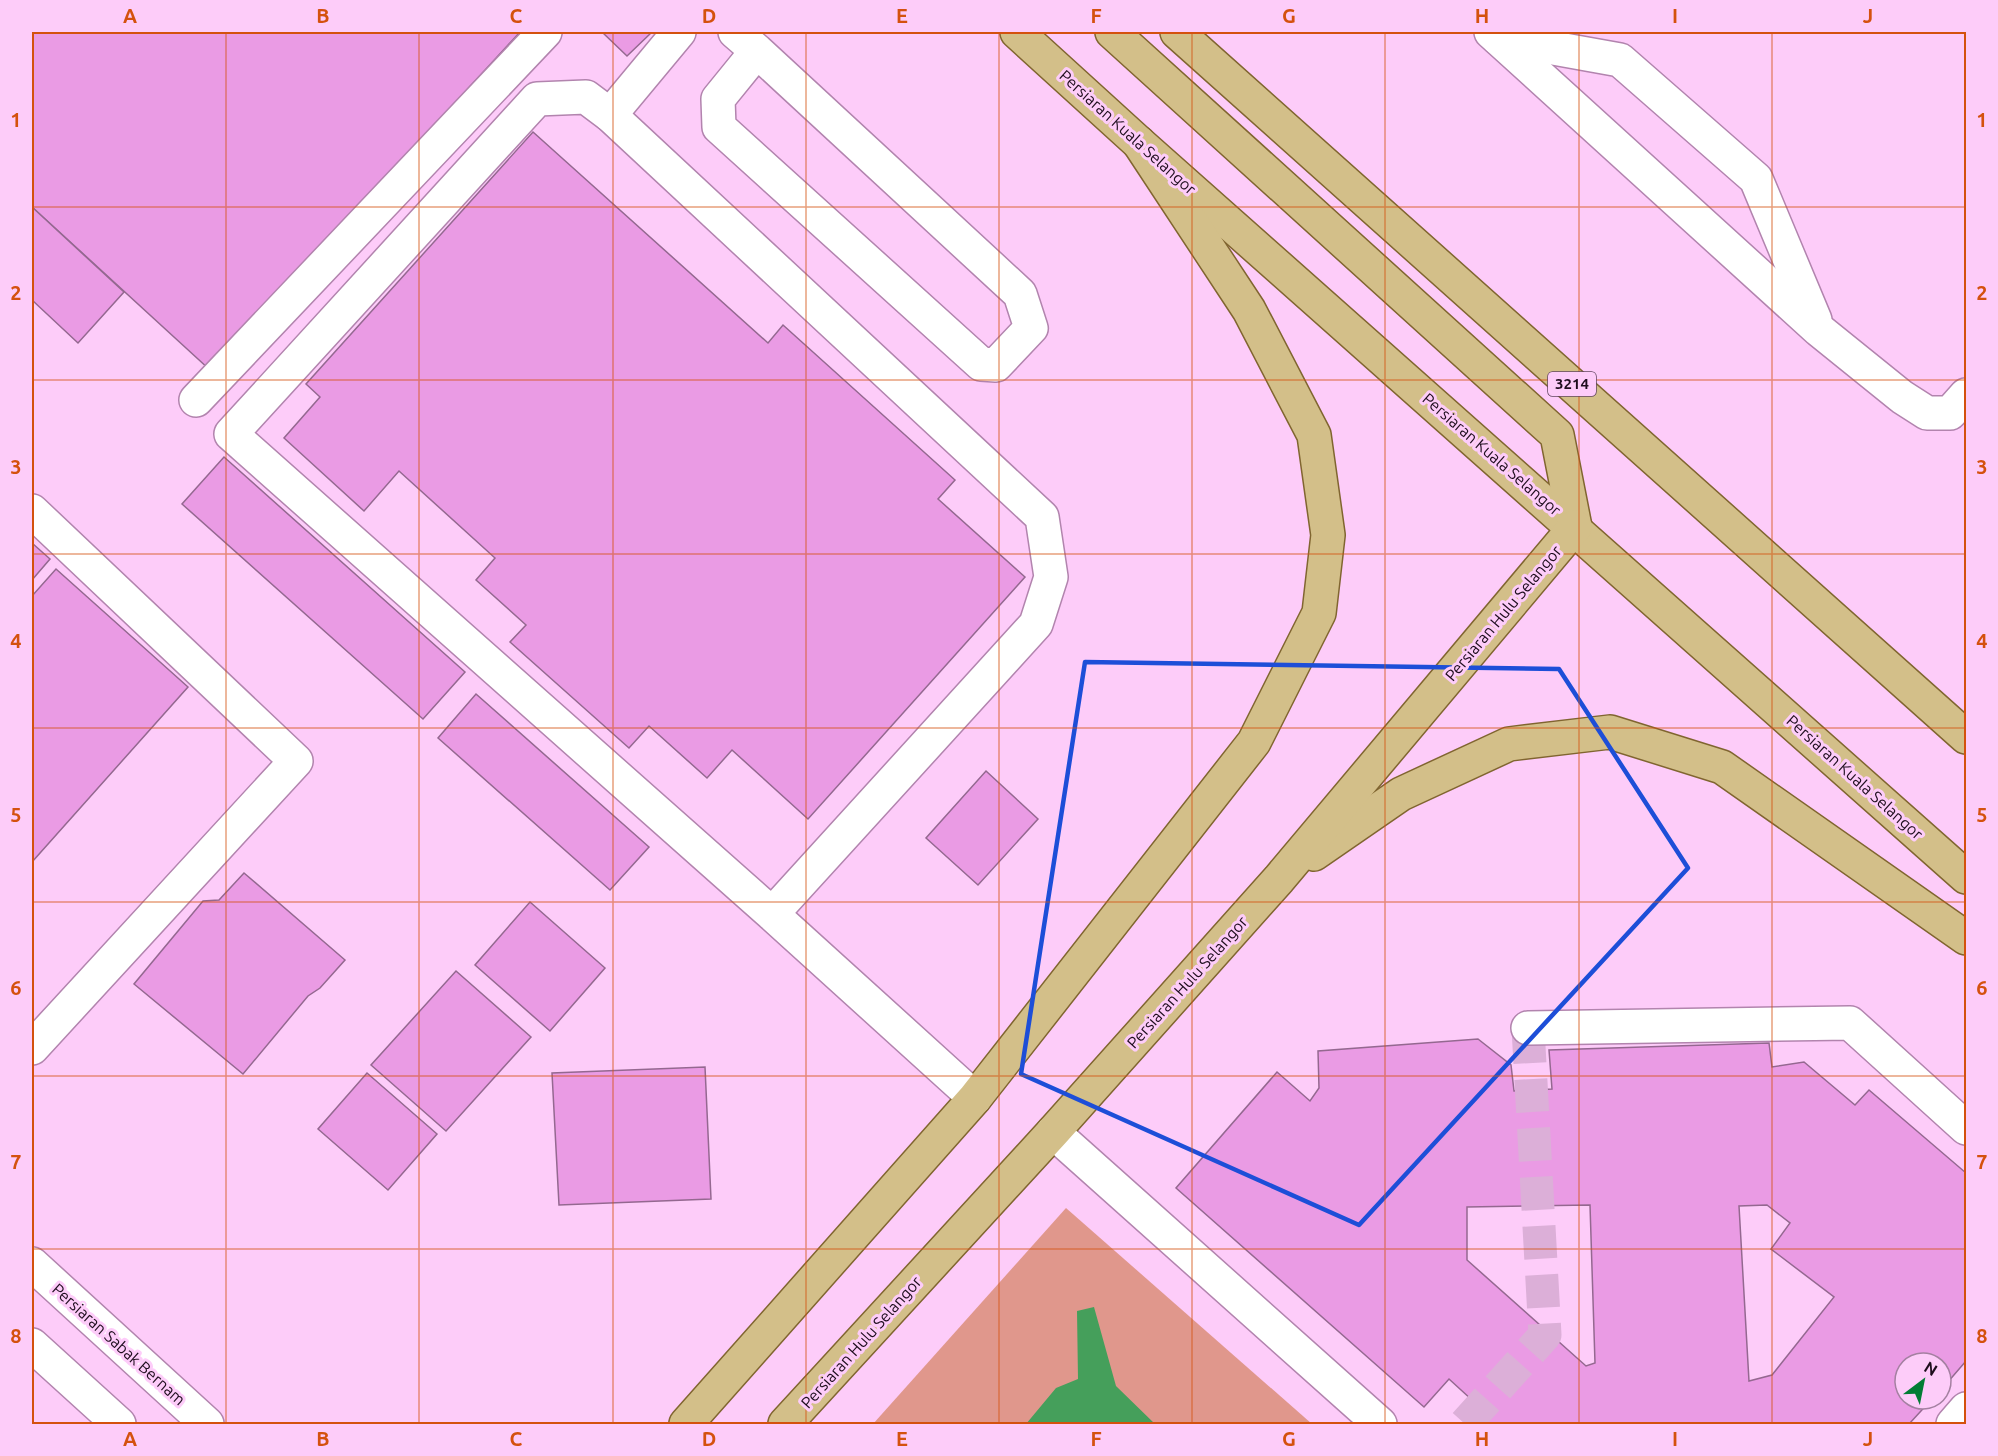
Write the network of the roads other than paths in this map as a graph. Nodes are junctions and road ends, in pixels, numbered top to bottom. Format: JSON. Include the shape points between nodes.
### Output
{"nodes":[{"id":1,"x":545,"y":32,"type":"edge"},
{"id":2,"x":680,"y":32,"type":"edge"},
{"id":3,"x":1017,"y":32,"type":"edge"},
{"id":4,"x":1112,"y":32,"type":"edge"},
{"id":5,"x":1177,"y":32,"type":"edge"},
{"id":6,"x":1495,"y":35,"type":"edge"},
{"id":7,"x":746,"y":41,"type":"edge"},
{"id":8,"x":610,"y":115,"type":"junction"},
{"id":9,"x":1139,"y":143,"type":"junction"},
{"id":10,"x":1819,"y":330,"type":"junction"},
{"id":11,"x":196,"y":400,"type":"dead end"},
{"id":12,"x":1961,"y":412,"type":"edge"},
{"id":13,"x":32,"y":511,"type":"edge"},
{"id":14,"x":1575,"y":528,"type":"junction"},
{"id":15,"x":1966,"y":737,"type":"edge"},
{"id":16,"x":1966,"y":877,"type":"edge"},
{"id":17,"x":1279,"y":879,"type":"junction"},
{"id":18,"x":772,"y":914,"type":"junction"},
{"id":19,"x":1966,"y":938,"type":"edge"},
{"id":20,"x":1528,"y":1028,"type":"dead end"},
{"id":21,"x":32,"y":1048,"type":"edge"},
{"id":22,"x":975,"y":1098,"type":"junction"},
{"id":23,"x":1966,"y":1128,"type":"edge"},
{"id":24,"x":1053,"y":1131,"type":"junction"},
{"id":25,"x":32,"y":1264,"type":"edge"},
{"id":26,"x":32,"y":1345,"type":"edge"},
{"id":27,"x":1966,"y":1409,"type":"edge"},
{"id":28,"x":119,"y":1425,"type":"edge"},
{"id":29,"x":207,"y":1425,"type":"edge"},
{"id":30,"x":686,"y":1425,"type":"edge"},
{"id":31,"x":785,"y":1425,"type":"edge"},
{"id":32,"x":1380,"y":1425,"type":"edge"},
{"id":33,"x":1953,"y":1425,"type":"edge"}],
"edges":[{"from":1,"to":11,"type":"street"},
{"from":2,"to":8,"type":"street"},
{"from":3,"to":9,"type":"main road","name":"Persiaran Kuala Selangor"},
{"from":4,"to":14,"type":"main road","via":[[1557,435]]},
{"from":5,"to":15,"type":"main road","number":"3214"},
{"from":6,"to":10,"type":"street"},
{"from":6,"to":10,"type":"street","via":[[1620,60],[1756,179]]},
{"from":7,"to":7,"type":"street","via":[[1020,294],[1031,328],[996,365],[981,364],[719,127],[718,99]]},
{"from":8,"to":18,"type":"street","via":[[1042,517],[1051,577],[1036,624]]},
{"from":8,"to":18,"type":"street","via":[[586,97],[537,99],[231,434]]},
{"from":9,"to":14,"type":"main road","name":"Persiaran Kuala Selangor"},
{"from":9,"to":22,"type":"main road","via":[[1249,310],[1314,435],[1328,534],[1319,613],[1254,742]]},
{"from":10,"to":12,"type":"street","via":[[1902,398],[1927,412]]},
{"from":13,"to":21,"type":"street","via":[[296,761]]},
{"from":14,"to":16,"type":"main road","name":"Persiaran Kuala Selangor"},
{"from":14,"to":17,"type":"main road","name":"Persiaran Hulu Selangor"},
{"from":17,"to":19,"type":"main road","via":[[1401,794],[1509,744],[1610,732],[1722,767]]},
{"from":17,"to":24,"type":"main road","name":"Persiaran Hulu Selangor"},
{"from":18,"to":22,"type":"street"},
{"from":20,"to":23,"type":"street","via":[[1850,1023]]},
{"from":22,"to":30,"type":"main road"},
{"from":24,"to":31,"type":"main road","name":"Persiaran Hulu Selangor"},
{"from":24,"to":32,"type":"street"},
{"from":25,"to":29,"type":"street","name":"Persiaran Sabak Bernam"},
{"from":26,"to":28,"type":"street"},
{"from":27,"to":33,"type":"street"}]}
